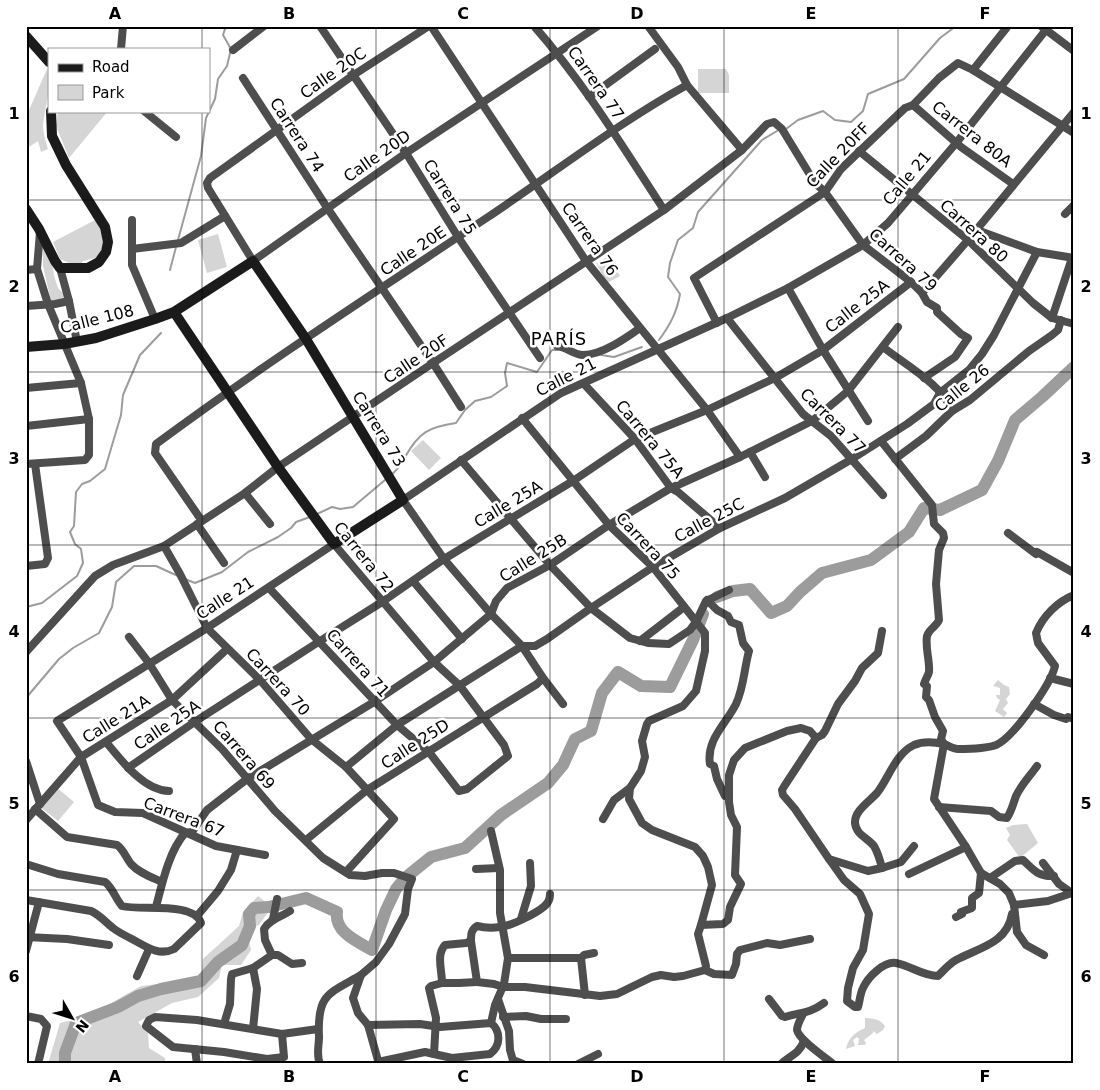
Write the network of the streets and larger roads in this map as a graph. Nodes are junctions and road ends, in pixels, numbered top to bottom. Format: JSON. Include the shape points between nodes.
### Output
{"nodes":[{"id":1,"x":123,"y":26,"type":"edge"},
{"id":2,"x":264,"y":26,"type":"edge"},
{"id":3,"x":320,"y":26,"type":"edge"},
{"id":4,"x":430,"y":26,"type":"edge"},
{"id":5,"x":534,"y":26,"type":"edge"},
{"id":6,"x":598,"y":26,"type":"edge"},
{"id":7,"x":648,"y":26,"type":"edge"},
{"id":8,"x":1008,"y":26,"type":"edge"},
{"id":9,"x":1045,"y":28,"type":"edge"},
{"id":10,"x":26,"y":36,"type":"edge"},
{"id":11,"x":121,"y":48,"type":"edge"},
{"id":12,"x":655,"y":49,"type":"dead end"},
{"id":13,"x":233,"y":50,"type":"dead end"},
{"id":14,"x":1074,"y":51,"type":"edge"},
{"id":15,"x":558,"y":54,"type":"junction"},
{"id":16,"x":48,"y":61,"type":"edge"},
{"id":17,"x":973,"y":70,"type":"junction"},
{"id":18,"x":352,"y":76,"type":"junction"},
{"id":19,"x":242,"y":78,"type":"dead end"},
{"id":20,"x":688,"y":85,"type":"junction"},
{"id":21,"x":1000,"y":88,"type":"junction"},
{"id":22,"x":590,"y":97,"type":"junction"},
{"id":23,"x":483,"y":103,"type":"junction"},
{"id":24,"x":913,"y":105,"type":"junction"},
{"id":25,"x":51,"y":112,"type":"edge"},
{"id":26,"x":145,"y":112,"type":"edge"},
{"id":27,"x":1074,"y":112,"type":"edge"},
{"id":28,"x":774,"y":122,"type":"joint"},
{"id":29,"x":1061,"y":127,"type":"junction"},
{"id":30,"x":277,"y":129,"type":"junction"},
{"id":31,"x":613,"y":131,"type":"junction"},
{"id":32,"x":1074,"y":134,"type":"edge"},
{"id":33,"x":176,"y":137,"type":"dead end"},
{"id":34,"x":957,"y":142,"type":"junction"},
{"id":35,"x":742,"y":150,"type":"junction"},
{"id":36,"x":859,"y":151,"type":"junction"},
{"id":37,"x":406,"y":153,"type":"junction"},
{"id":38,"x":208,"y":183,"type":"joint"},
{"id":39,"x":1013,"y":184,"type":"junction"},
{"id":40,"x":536,"y":185,"type":"junction"},
{"id":41,"x":825,"y":192,"type":"junction"},
{"id":42,"x":912,"y":195,"type":"junction"},
{"id":43,"x":1074,"y":205,"type":"edge"},
{"id":44,"x":26,"y":209,"type":"edge"},
{"id":45,"x":328,"y":209,"type":"junction"},
{"id":46,"x":664,"y":210,"type":"junction"},
{"id":47,"x":1065,"y":214,"type":"dead end"},
{"id":48,"x":225,"y":216,"type":"junction"},
{"id":49,"x":132,"y":220,"type":"dead end"},
{"id":50,"x":977,"y":230,"type":"junction"},
{"id":51,"x":40,"y":231,"type":"junction"},
{"id":52,"x":458,"y":237,"type":"junction"},
{"id":53,"x":968,"y":240,"type":"junction"},
{"id":54,"x":863,"y":245,"type":"junction"},
{"id":55,"x":132,"y":249,"type":"junction"},
{"id":56,"x":1037,"y":252,"type":"junction"},
{"id":57,"x":1073,"y":258,"type":"edge"},
{"id":58,"x":254,"y":261,"type":"junction"},
{"id":59,"x":586,"y":262,"type":"junction"},
{"id":60,"x":60,"y":268,"type":"junction"},
{"id":61,"x":37,"y":269,"type":"junction"},
{"id":62,"x":26,"y":270,"type":"edge"},
{"id":63,"x":911,"y":282,"type":"junction"},
{"id":64,"x":383,"y":287,"type":"junction"},
{"id":65,"x":788,"y":288,"type":"junction"},
{"id":66,"x":1018,"y":290,"type":"junction"},
{"id":67,"x":922,"y":293,"type":"junction"},
{"id":68,"x":69,"y":301,"type":"junction"},
{"id":69,"x":48,"y":304,"type":"junction"},
{"id":70,"x":26,"y":306,"type":"edge"},
{"id":71,"x":174,"y":312,"type":"junction"},
{"id":72,"x":510,"y":312,"type":"junction"},
{"id":73,"x":728,"y":318,"type":"junction"},
{"id":74,"x":1052,"y":318,"type":"junction"},
{"id":75,"x":155,"y":319,"type":"junction"},
{"id":76,"x":1061,"y":320,"type":"junction"},
{"id":77,"x":717,"y":323,"type":"junction"},
{"id":78,"x":1074,"y":324,"type":"edge"},
{"id":79,"x":898,"y":326,"type":"dead end"},
{"id":80,"x":640,"y":328,"type":"junction"},
{"id":81,"x":306,"y":339,"type":"junction"},
{"id":82,"x":77,"y":342,"type":"junction"},
{"id":83,"x":64,"y":344,"type":"junction"},
{"id":84,"x":557,"y":346,"type":"dead end"},
{"id":85,"x":26,"y":347,"type":"edge"},
{"id":86,"x":883,"y":347,"type":"junction"},
{"id":87,"x":658,"y":350,"type":"junction"},
{"id":88,"x":823,"y":350,"type":"junction"},
{"id":89,"x":540,"y":358,"type":"dead end"},
{"id":90,"x":433,"y":363,"type":"junction"},
{"id":91,"x":775,"y":378,"type":"junction"},
{"id":92,"x":924,"y":378,"type":"junction"},
{"id":93,"x":81,"y":383,"type":"junction"},
{"id":94,"x":584,"y":384,"type":"junction"},
{"id":95,"x":26,"y":388,"type":"edge"},
{"id":96,"x":848,"y":390,"type":"junction"},
{"id":97,"x":228,"y":391,"type":"junction"},
{"id":98,"x":940,"y":393,"type":"junction"},
{"id":99,"x":461,"y":407,"type":"dead end"},
{"id":100,"x":707,"y":410,"type":"junction"},
{"id":101,"x":952,"y":411,"type":"junction"},
{"id":102,"x":354,"y":417,"type":"junction"},
{"id":103,"x":522,"y":418,"type":"junction"},
{"id":104,"x":89,"y":419,"type":"junction"},
{"id":105,"x":812,"y":421,"type":"junction"},
{"id":106,"x":868,"y":421,"type":"dead end"},
{"id":107,"x":26,"y":426,"type":"edge"},
{"id":108,"x":634,"y":439,"type":"junction"},
{"id":109,"x":881,"y":441,"type":"junction"},
{"id":110,"x":750,"y":452,"type":"junction"},
{"id":111,"x":740,"y":456,"type":"junction"},
{"id":112,"x":852,"y":459,"type":"junction"},
{"id":113,"x":895,"y":459,"type":"junction"},
{"id":114,"x":461,"y":460,"type":"junction"},
{"id":115,"x":26,"y":464,"type":"edge"},
{"id":116,"x":35,"y":464,"type":"junction"},
{"id":117,"x":278,"y":467,"type":"junction"},
{"id":118,"x":765,"y":476,"type":"dead end"},
{"id":119,"x":573,"y":481,"type":"junction"},
{"id":120,"x":671,"y":488,"type":"junction"},
{"id":121,"x":244,"y":493,"type":"junction"},
{"id":122,"x":883,"y":495,"type":"dead end"},
{"id":123,"x":404,"y":500,"type":"junction"},
{"id":124,"x":510,"y":519,"type":"junction"},
{"id":125,"x":200,"y":522,"type":"junction"},
{"id":126,"x":270,"y":524,"type":"dead end"},
{"id":127,"x":609,"y":525,"type":"junction"},
{"id":128,"x":720,"y":528,"type":"junction"},
{"id":129,"x":1008,"y":533,"type":"dead end"},
{"id":130,"x":334,"y":544,"type":"junction"},
{"id":131,"x":164,"y":546,"type":"junction"},
{"id":132,"x":444,"y":559,"type":"junction"},
{"id":133,"x":224,"y":563,"type":"dead end"},
{"id":134,"x":550,"y":565,"type":"junction"},
{"id":135,"x":26,"y":566,"type":"edge"},
{"id":136,"x":653,"y":567,"type":"junction"},
{"id":137,"x":1074,"y":574,"type":"edge"},
{"id":138,"x":413,"y":581,"type":"junction"},
{"id":139,"x":269,"y":588,"type":"junction"},
{"id":140,"x":730,"y":590,"type":"dead end"},
{"id":141,"x":1074,"y":595,"type":"edge"},
{"id":142,"x":382,"y":602,"type":"junction"},
{"id":143,"x":709,"y":602,"type":"junction"},
{"id":144,"x":684,"y":607,"type":"junction"},
{"id":145,"x":591,"y":608,"type":"junction"},
{"id":146,"x":490,"y":614,"type":"junction"},
{"id":147,"x":696,"y":622,"type":"junction"},
{"id":148,"x":207,"y":628,"type":"junction"},
{"id":149,"x":882,"y":631,"type":"dead end"},
{"id":150,"x":129,"y":637,"type":"dead end"},
{"id":151,"x":462,"y":639,"type":"junction"},
{"id":152,"x":320,"y":641,"type":"junction"},
{"id":153,"x":640,"y":641,"type":"junction"},
{"id":154,"x":522,"y":646,"type":"junction"},
{"id":155,"x":227,"y":649,"type":"junction"},
{"id":156,"x":26,"y":652,"type":"edge"},
{"id":157,"x":434,"y":662,"type":"junction"},
{"id":158,"x":149,"y":663,"type":"junction"},
{"id":159,"x":543,"y":678,"type":"junction"},
{"id":160,"x":1050,"y":678,"type":"junction"},
{"id":161,"x":260,"y":680,"type":"junction"},
{"id":162,"x":1074,"y":684,"type":"edge"},
{"id":163,"x":460,"y":686,"type":"junction"},
{"id":164,"x":172,"y":700,"type":"junction"},
{"id":165,"x":374,"y":702,"type":"junction"},
{"id":166,"x":563,"y":704,"type":"dead end"},
{"id":167,"x":1034,"y":704,"type":"junction"},
{"id":168,"x":484,"y":717,"type":"junction"},
{"id":169,"x":1074,"y":719,"type":"edge"},
{"id":170,"x":57,"y":721,"type":"joint"},
{"id":171,"x":196,"y":721,"type":"junction"},
{"id":172,"x":397,"y":725,"type":"junction"},
{"id":173,"x":816,"y":738,"type":"junction"},
{"id":174,"x":311,"y":739,"type":"junction"},
{"id":175,"x":106,"y":742,"type":"junction"},
{"id":176,"x":944,"y":744,"type":"junction"},
{"id":177,"x":429,"y":752,"type":"junction"},
{"id":178,"x":81,"y":757,"type":"junction"},
{"id":179,"x":26,"y":762,"type":"edge"},
{"id":180,"x":1037,"y":766,"type":"dead end"},
{"id":181,"x":346,"y":767,"type":"junction"},
{"id":182,"x":128,"y":768,"type":"junction"},
{"id":183,"x":247,"y":779,"type":"junction"},
{"id":184,"x":630,"y":788,"type":"junction"},
{"id":185,"x":367,"y":790,"type":"junction"},
{"id":186,"x":457,"y":790,"type":"joint"},
{"id":187,"x":169,"y":791,"type":"dead end"},
{"id":188,"x":729,"y":796,"type":"junction"},
{"id":189,"x":37,"y":807,"type":"junction"},
{"id":190,"x":939,"y":807,"type":"junction"},
{"id":191,"x":603,"y":818,"type":"dead end"},
{"id":192,"x":26,"y":820,"type":"edge"},
{"id":193,"x":491,"y":831,"type":"dead end"},
{"id":194,"x":185,"y":833,"type":"junction"},
{"id":195,"x":306,"y":840,"type":"junction"},
{"id":196,"x":914,"y":846,"type":"dead end"},
{"id":197,"x":966,"y":847,"type":"junction"},
{"id":198,"x":237,"y":850,"type":"junction"},
{"id":199,"x":265,"y":855,"type":"dead end"},
{"id":200,"x":829,"y":859,"type":"junction"},
{"id":201,"x":1043,"y":862,"type":"dead end"},
{"id":202,"x":530,"y":863,"type":"dead end"},
{"id":203,"x":26,"y":864,"type":"edge"},
{"id":204,"x":499,"y":868,"type":"junction"},
{"id":205,"x":882,"y":868,"type":"junction"},
{"id":206,"x":476,"y":869,"type":"dead end"},
{"id":207,"x":346,"y":872,"type":"junction"},
{"id":208,"x":981,"y":873,"type":"junction"},
{"id":209,"x":909,"y":874,"type":"dead end"},
{"id":210,"x":1054,"y":876,"type":"junction"},
{"id":211,"x":990,"y":878,"type":"junction"},
{"id":212,"x":162,"y":882,"type":"junction"},
{"id":213,"x":1073,"y":893,"type":"edge"},
{"id":214,"x":550,"y":894,"type":"dead end"},
{"id":215,"x":26,"y":900,"type":"edge"},
{"id":216,"x":277,"y":901,"type":"dead end"},
{"id":217,"x":39,"y":902,"type":"junction"},
{"id":218,"x":1014,"y":905,"type":"junction"},
{"id":219,"x":156,"y":907,"type":"junction"},
{"id":220,"x":290,"y":911,"type":"dead end"},
{"id":221,"x":274,"y":916,"type":"junction"},
{"id":222,"x":956,"y":917,"type":"dead end"},
{"id":223,"x":199,"y":919,"type":"junction"},
{"id":224,"x":521,"y":919,"type":"junction"},
{"id":225,"x":701,"y":925,"type":"junction"},
{"id":226,"x":502,"y":927,"type":"junction"},
{"id":227,"x":28,"y":937,"type":"edge"},
{"id":228,"x":810,"y":939,"type":"dead end"},
{"id":229,"x":471,"y":941,"type":"junction"},
{"id":230,"x":109,"y":945,"type":"dead end"},
{"id":231,"x":149,"y":949,"type":"junction"},
{"id":232,"x":26,"y":951,"type":"edge"},
{"id":233,"x":594,"y":953,"type":"dead end"},
{"id":234,"x":272,"y":955,"type":"junction"},
{"id":235,"x":1044,"y":955,"type":"dead end"},
{"id":236,"x":508,"y":958,"type":"junction"},
{"id":237,"x":581,"y":958,"type":"junction"},
{"id":238,"x":302,"y":963,"type":"dead end"},
{"id":239,"x":253,"y":968,"type":"junction"},
{"id":240,"x":705,"y":970,"type":"junction"},
{"id":241,"x":361,"y":975,"type":"junction"},
{"id":242,"x":137,"y":976,"type":"dead end"},
{"id":243,"x":442,"y":982,"type":"junction"},
{"id":244,"x":477,"y":982,"type":"junction"},
{"id":245,"x":502,"y":987,"type":"junction"},
{"id":246,"x":585,"y":996,"type":"junction"},
{"id":247,"x":498,"y":999,"type":"junction"},
{"id":248,"x":769,"y":999,"type":"dead end"},
{"id":249,"x":824,"y":1003,"type":"dead end"},
{"id":250,"x":803,"y":1014,"type":"junction"},
{"id":251,"x":26,"y":1016,"type":"edge"},
{"id":252,"x":503,"y":1016,"type":"junction"},
{"id":253,"x":566,"y":1019,"type":"dead end"},
{"id":254,"x":491,"y":1023,"type":"junction"},
{"id":255,"x":224,"y":1024,"type":"junction"},
{"id":256,"x":368,"y":1025,"type":"junction"},
{"id":257,"x":436,"y":1026,"type":"junction"},
{"id":258,"x":253,"y":1029,"type":"junction"},
{"id":259,"x":318,"y":1029,"type":"junction"},
{"id":260,"x":282,"y":1034,"type":"junction"},
{"id":261,"x":804,"y":1040,"type":"junction"},
{"id":262,"x":195,"y":1049,"type":"junction"},
{"id":263,"x":434,"y":1054,"type":"junction"},
{"id":264,"x":598,"y":1054,"type":"dead end"},
{"id":265,"x":286,"y":1060,"type":"edge"},
{"id":266,"x":514,"y":1062,"type":"edge"},
{"id":267,"x":378,"y":1063,"type":"edge"},
{"id":268,"x":38,"y":1064,"type":"edge"},
{"id":269,"x":198,"y":1064,"type":"edge"},
{"id":270,"x":320,"y":1064,"type":"edge"},
{"id":271,"x":523,"y":1064,"type":"edge"},
{"id":272,"x":578,"y":1064,"type":"edge"},
{"id":273,"x":781,"y":1064,"type":"edge"},
{"id":274,"x":833,"y":1064,"type":"edge"}],
"edges":[{"from":1,"to":11,"type":"street"},
{"from":2,"to":13,"type":"street"},
{"from":3,"to":18,"type":"street","name":"Carrera 75"},
{"from":4,"to":18,"type":"street","name":"Calle 20C"},
{"from":4,"to":23,"type":"street","name":"Carrera 76"},
{"from":5,"to":15,"type":"street","name":"Carrera 77"},
{"from":6,"to":15,"type":"street","name":"Calle 20D"},
{"from":7,"to":20,"type":"street"},
{"from":8,"to":17,"type":"street"},
{"from":9,"to":14,"type":"street"},
{"from":9,"to":21,"type":"street","name":"Calle 21"},
{"from":10,"to":16,"type":"street"},
{"from":12,"to":22,"type":"street"},
{"from":15,"to":22,"type":"street","name":"Carrera 77"},
{"from":15,"to":23,"type":"street","name":"Calle 20D"},
{"from":17,"to":21,"type":"street"},
{"from":17,"to":24,"type":"street","name":"Calle 20FF","via":[[958,63]]},
{"from":18,"to":30,"type":"street","name":"Calle 20C"},
{"from":18,"to":37,"type":"street","name":"Carrera 75"},
{"from":19,"to":30,"type":"street","name":"Carrera 74"},
{"from":20,"to":31,"type":"street","name":"Calle 20E"},
{"from":20,"to":35,"type":"street"},
{"from":21,"to":29,"type":"street"},
{"from":21,"to":34,"type":"street","name":"Calle 21"},
{"from":22,"to":31,"type":"street","name":"Carrera 77"},
{"from":23,"to":37,"type":"street","name":"Calle 20D"},
{"from":23,"to":40,"type":"street","name":"Carrera 76"},
{"from":24,"to":34,"type":"street","name":"Carrera 80A"},
{"from":24,"to":36,"type":"street","name":"Calle 20FF","via":[[905,108]]},
{"from":25,"to":60,"type":"street","via":[[52,136],[105,227],[108,242],[99,262],[88,268]]},
{"from":26,"to":33,"type":"street"},
{"from":27,"to":29,"type":"street"},
{"from":28,"to":35,"type":"street","name":"Calle 20F","via":[[767,124]]},
{"from":28,"to":41,"type":"street","name":"Carrera 79"},
{"from":29,"to":32,"type":"street"},
{"from":29,"to":39,"type":"street"},
{"from":30,"to":38,"type":"street","name":"Calle 20C","via":[[210,178]]},
{"from":30,"to":45,"type":"street","name":"Carrera 74"},
{"from":31,"to":40,"type":"street","name":"Calle 20E"},
{"from":31,"to":46,"type":"street","name":"Carrera 77"},
{"from":34,"to":39,"type":"street","name":"Carrera 80A"},
{"from":34,"to":42,"type":"street","name":"Calle 21"},
{"from":35,"to":46,"type":"street","name":"Calle 20F"},
{"from":36,"to":41,"type":"street","name":"Calle 20FF"},
{"from":36,"to":42,"type":"street","name":"Carrera 80"},
{"from":37,"to":45,"type":"street","name":"Calle 20D"},
{"from":37,"to":52,"type":"street","name":"Carrera 75"},
{"from":38,"to":48,"type":"street","name":"Carrera 73"},
{"from":39,"to":50,"type":"street"},
{"from":40,"to":52,"type":"street","name":"Calle 20E"},
{"from":40,"to":59,"type":"street","name":"Carrera 76"},
{"from":41,"to":54,"type":"street","name":"Carrera 79"},
{"from":41,"to":77,"type":"street","name":"Calle 20FF","via":[[694,278]]},
{"from":42,"to":53,"type":"street","name":"Carrera 80"},
{"from":42,"to":54,"type":"street","name":"Calle 21"},
{"from":43,"to":47,"type":"street"},
{"from":44,"to":51,"type":"street"},
{"from":45,"to":58,"type":"street","name":"Calle 20D"},
{"from":45,"to":64,"type":"street","name":"Carrera 74"},
{"from":46,"to":59,"type":"street","name":"Calle 20F"},
{"from":48,"to":55,"type":"street","via":[[181,243]]},
{"from":48,"to":58,"type":"street","name":"Carrera 73"},
{"from":49,"to":55,"type":"street"},
{"from":50,"to":53,"type":"street"},
{"from":50,"to":56,"type":"street"},
{"from":51,"to":60,"type":"street"},
{"from":51,"to":61,"type":"street"},
{"from":52,"to":64,"type":"street","name":"Calle 20E"},
{"from":52,"to":72,"type":"street","name":"Carrera 75"},
{"from":53,"to":66,"type":"street","name":"Carrera 80"},
{"from":53,"to":67,"type":"street"},
{"from":54,"to":63,"type":"street","name":"Carrera 79"},
{"from":54,"to":65,"type":"street","name":"Calle 21"},
{"from":55,"to":75,"type":"street","via":[[132,265]]},
{"from":56,"to":57,"type":"street"},
{"from":56,"to":66,"type":"street","name":"Calle 25C"},
{"from":57,"to":74,"type":"street"},
{"from":58,"to":71,"type":"street","name":"Calle 20D"},
{"from":58,"to":81,"type":"street","name":"Carrera 73"},
{"from":59,"to":72,"type":"street","name":"Calle 20F"},
{"from":59,"to":80,"type":"street","name":"Carrera 76"},
{"from":60,"to":68,"type":"street"},
{"from":61,"to":62,"type":"street"},
{"from":61,"to":69,"type":"street"},
{"from":63,"to":67,"type":"street","name":"Carrera 79"},
{"from":63,"to":88,"type":"street","name":"Calle 25A"},
{"from":64,"to":81,"type":"street","name":"Calle 20E"},
{"from":64,"to":90,"type":"street","name":"Carrera 74"},
{"from":65,"to":73,"type":"street","name":"Calle 21"},
{"from":65,"to":88,"type":"street"},
{"from":66,"to":74,"type":"street","name":"Carrera 80"},
{"from":66,"to":98,"type":"street","name":"Calle 25C","via":[[982,354],[969,370]]},
{"from":67,"to":92,"type":"street","name":"Carrera 79","via":[[937,312],[968,338],[955,357]]},
{"from":68,"to":69,"type":"street"},
{"from":68,"to":82,"type":"street"},
{"from":69,"to":70,"type":"street"},
{"from":69,"to":83,"type":"street"},
{"from":71,"to":75,"type":"street","name":"Calle 108"},
{"from":71,"to":97,"type":"street","name":"Carrera 72"},
{"from":72,"to":89,"type":"street","name":"Carrera 75"},
{"from":72,"to":90,"type":"street","name":"Calle 20F"},
{"from":73,"to":77,"type":"street","name":"Calle 21"},
{"from":73,"to":91,"type":"street","name":"Carrera 77"},
{"from":74,"to":76,"type":"street","name":"Carrera 80"},
{"from":75,"to":82,"type":"street","name":"Calle 108"},
{"from":76,"to":78,"type":"street","name":"Carrera 80"},
{"from":76,"to":101,"type":"street","name":"Calle 26","via":[[1058,330]]},
{"from":77,"to":87,"type":"street","name":"Calle 21"},
{"from":79,"to":86,"type":"street","name":"Calle 25B"},
{"from":80,"to":84,"type":"street","via":[[621,341],[590,354],[578,354]]},
{"from":80,"to":87,"type":"street","name":"Carrera 76"},
{"from":81,"to":97,"type":"street","name":"Calle 20E"},
{"from":81,"to":102,"type":"street","name":"Carrera 73"},
{"from":82,"to":83,"type":"street","name":"Calle 108"},
{"from":83,"to":85,"type":"street","name":"Calle 108"},
{"from":83,"to":93,"type":"street"},
{"from":86,"to":92,"type":"street"},
{"from":86,"to":96,"type":"street","name":"Calle 25B"},
{"from":87,"to":94,"type":"street","name":"Calle 21"},
{"from":87,"to":100,"type":"street","name":"Carrera 76"},
{"from":88,"to":91,"type":"street","name":"Calle 25A"},
{"from":88,"to":96,"type":"street"},
{"from":90,"to":99,"type":"street","name":"Carrera 74"},
{"from":90,"to":102,"type":"street","name":"Calle 20F"},
{"from":91,"to":100,"type":"street","name":"Calle 25A"},
{"from":91,"to":105,"type":"street","name":"Carrera 77"},
{"from":92,"to":98,"type":"street"},
{"from":93,"to":95,"type":"street"},
{"from":93,"to":104,"type":"street"},
{"from":94,"to":103,"type":"street","name":"Calle 21","via":[[561,393]]},
{"from":94,"to":108,"type":"street","name":"Carrera 75A"},
{"from":96,"to":105,"type":"street","name":"Calle 25B"},
{"from":96,"to":106,"type":"street"},
{"from":97,"to":117,"type":"street","name":"Carrera 72"},
{"from":97,"to":125,"type":"street","name":"Calle 20E","via":[[156,444],[155,453]]},
{"from":98,"to":101,"type":"street"},
{"from":98,"to":109,"type":"street","name":"Calle 25C","via":[[934,404]]},
{"from":100,"to":108,"type":"street","name":"Calle 25A"},
{"from":100,"to":111,"type":"street","name":"Carrera 76"},
{"from":101,"to":113,"type":"street","name":"Calle 26"},
{"from":102,"to":117,"type":"street","name":"Calle 20F"},
{"from":102,"to":123,"type":"street","name":"Carrera 73"},
{"from":103,"to":114,"type":"street","name":"Calle 21"},
{"from":103,"to":119,"type":"street","name":"Carrera 75"},
{"from":104,"to":107,"type":"street"},
{"from":104,"to":116,"type":"street","via":[[89,455],[85,460]]},
{"from":105,"to":110,"type":"street","name":"Calle 25B"},
{"from":105,"to":112,"type":"street","name":"Carrera 77"},
{"from":108,"to":119,"type":"street","name":"Calle 25A"},
{"from":108,"to":120,"type":"street","name":"Carrera 75A"},
{"from":109,"to":112,"type":"street","name":"Calle 25C"},
{"from":109,"to":113,"type":"street"},
{"from":110,"to":111,"type":"street","name":"Calle 25B"},
{"from":110,"to":118,"type":"street"},
{"from":111,"to":120,"type":"street","name":"Calle 25B"},
{"from":112,"to":122,"type":"street","name":"Carrera 77"},
{"from":112,"to":128,"type":"street","name":"Calle 25C","via":[[785,498]]},
{"from":113,"to":176,"type":"street","via":[[932,505],[934,524],[944,538],[939,550],[936,584],[939,620],[927,634],[929,672],[924,684],[927,686],[926,697],[943,732],[941,739]]},
{"from":114,"to":123,"type":"street","name":"Calle 21"},
{"from":114,"to":124,"type":"street"},
{"from":115,"to":116,"type":"street"},
{"from":116,"to":135,"type":"street","via":[[48,558],[45,564]]},
{"from":117,"to":121,"type":"street","name":"Calle 20F"},
{"from":117,"to":130,"type":"street","name":"Carrera 72"},
{"from":119,"to":124,"type":"street","name":"Calle 25A"},
{"from":119,"to":127,"type":"street","name":"Carrera 75"},
{"from":120,"to":127,"type":"street","name":"Calle 25B"},
{"from":120,"to":128,"type":"street","name":"Carrera 75A"},
{"from":121,"to":125,"type":"street","name":"Calle 20F"},
{"from":121,"to":126,"type":"street"},
{"from":123,"to":130,"type":"street","name":"Calle 21"},
{"from":123,"to":132,"type":"street","name":"Carrera 73"},
{"from":124,"to":132,"type":"street","name":"Calle 25A"},
{"from":124,"to":134,"type":"street"},
{"from":125,"to":131,"type":"street","name":"Calle 20F"},
{"from":125,"to":133,"type":"street"},
{"from":127,"to":134,"type":"street","name":"Calle 25B"},
{"from":127,"to":136,"type":"street","name":"Carrera 75"},
{"from":128,"to":136,"type":"street","name":"Calle 25C"},
{"from":129,"to":137,"type":"street","via":[[1036,554]]},
{"from":130,"to":139,"type":"street","name":"Calle 21"},
{"from":130,"to":142,"type":"street","name":"Carrera 72"},
{"from":131,"to":148,"type":"street","name":"Carrera 70"},
{"from":131,"to":156,"type":"street","name":"Calle 20F","via":[[113,565],[95,576]]},
{"from":132,"to":138,"type":"street","name":"Calle 25A"},
{"from":132,"to":146,"type":"street","name":"Carrera 73"},
{"from":134,"to":145,"type":"street"},
{"from":134,"to":146,"type":"street","name":"Calle 25B","via":[[507,588]]},
{"from":136,"to":144,"type":"street","name":"Carrera 75"},
{"from":136,"to":145,"type":"street","name":"Calle 25C"},
{"from":138,"to":142,"type":"street","name":"Calle 25A"},
{"from":138,"to":151,"type":"street"},
{"from":139,"to":148,"type":"street","name":"Calle 21"},
{"from":139,"to":152,"type":"street","name":"Carrera 71"},
{"from":140,"to":143,"type":"street"},
{"from":141,"to":160,"type":"street","via":[[1053,608],[1036,633],[1038,643],[1055,666]]},
{"from":142,"to":152,"type":"street","name":"Calle 25A"},
{"from":142,"to":157,"type":"street","name":"Carrera 72"},
{"from":143,"to":147,"type":"street"},
{"from":143,"to":188,"type":"street","via":[[739,625],[743,643],[749,651],[741,694],[712,742],[709,756],[725,796]]},
{"from":144,"to":147,"type":"street","name":"Carrera 75"},
{"from":144,"to":153,"type":"street"},
{"from":145,"to":153,"type":"street","via":[[630,638]]},
{"from":145,"to":154,"type":"street","name":"Calle 25C","via":[[535,646]]},
{"from":146,"to":151,"type":"street","name":"Calle 25B"},
{"from":146,"to":154,"type":"street","name":"Carrera 73"},
{"from":147,"to":153,"type":"street","via":[[669,644]]},
{"from":147,"to":184,"type":"street","name":"Carrera 75","via":[[705,633],[705,651],[696,691],[682,706],[647,724],[642,741],[642,771]]},
{"from":148,"to":155,"type":"street","name":"Carrera 70"},
{"from":148,"to":158,"type":"street","name":"Calle 21"},
{"from":149,"to":173,"type":"street","via":[[878,653],[862,668],[822,735]]},
{"from":150,"to":158,"type":"street","name":"Carrera 69"},
{"from":151,"to":157,"type":"street","name":"Calle 25B"},
{"from":152,"to":161,"type":"street","name":"Calle 25A"},
{"from":152,"to":165,"type":"street","name":"Carrera 71"},
{"from":154,"to":159,"type":"street","name":"Carrera 73"},
{"from":154,"to":163,"type":"street","name":"Calle 25C"},
{"from":155,"to":161,"type":"street","name":"Carrera 70"},
{"from":155,"to":164,"type":"street","name":"Calle 21A"},
{"from":157,"to":163,"type":"street","name":"Carrera 72"},
{"from":157,"to":165,"type":"street","name":"Calle 25B"},
{"from":158,"to":164,"type":"street","name":"Carrera 69"},
{"from":158,"to":170,"type":"street","name":"Calle 21"},
{"from":159,"to":166,"type":"street","name":"Carrera 73"},
{"from":159,"to":168,"type":"street","name":"Calle 25D"},
{"from":160,"to":162,"type":"street"},
{"from":160,"to":167,"type":"street"},
{"from":161,"to":171,"type":"street","name":"Calle 25A"},
{"from":161,"to":174,"type":"street","name":"Carrera 70"},
{"from":163,"to":168,"type":"street","name":"Carrera 72"},
{"from":163,"to":172,"type":"street","name":"Calle 25C"},
{"from":164,"to":171,"type":"street","name":"Carrera 69"},
{"from":164,"to":175,"type":"street","name":"Calle 21A"},
{"from":165,"to":172,"type":"street","name":"Carrera 71"},
{"from":165,"to":174,"type":"street","name":"Calle 25B"},
{"from":167,"to":169,"type":"street","via":[[1054,715]]},
{"from":167,"to":176,"type":"street","via":[[1022,722],[998,744],[956,749]]},
{"from":168,"to":177,"type":"street","name":"Calle 25D"},
{"from":168,"to":186,"type":"street","name":"Carrera 72","via":[[508,756],[467,789]]},
{"from":170,"to":178,"type":"street","name":"Carrera 67"},
{"from":171,"to":182,"type":"street","name":"Calle 25A"},
{"from":171,"to":183,"type":"street","name":"Carrera 69"},
{"from":172,"to":177,"type":"street","name":"Carrera 71"},
{"from":172,"to":181,"type":"street","name":"Calle 25C"},
{"from":173,"to":188,"type":"street","via":[[801,728],[745,748],[734,760],[729,776]]},
{"from":173,"to":200,"type":"street","via":[[785,785],[783,795]]},
{"from":174,"to":181,"type":"street","name":"Carrera 70"},
{"from":174,"to":183,"type":"street","name":"Calle 25B"},
{"from":175,"to":178,"type":"street","name":"Calle 21A"},
{"from":175,"to":182,"type":"street"},
{"from":176,"to":190,"type":"street","via":[[934,799]]},
{"from":176,"to":205,"type":"street","via":[[931,742],[912,746],[855,819],[859,833],[873,844]]},
{"from":177,"to":185,"type":"street","name":"Calle 25D"},
{"from":177,"to":186,"type":"street","name":"Carrera 71"},
{"from":178,"to":189,"type":"street","name":"Calle 21A"},
{"from":178,"to":194,"type":"street","name":"Carrera 67","via":[[98,805],[114,812],[142,813]]},
{"from":179,"to":189,"type":"street"},
{"from":180,"to":190,"type":"street","via":[[1016,796],[1007,818],[990,811]]},
{"from":181,"to":185,"type":"street","name":"Carrera 70"},
{"from":182,"to":187,"type":"street","via":[[153,787]]},
{"from":183,"to":194,"type":"street","name":"Calle 25B","via":[[207,810],[195,830]]},
{"from":183,"to":195,"type":"street","name":"Carrera 69"},
{"from":184,"to":191,"type":"street","via":[[614,800]]},
{"from":184,"to":225,"type":"street","via":[[629,799],[642,822],[652,830],[695,847],[703,856],[712,886]]},
{"from":185,"to":195,"type":"street","name":"Calle 25D"},
{"from":185,"to":207,"type":"street","name":"Carrera 70","via":[[394,819]]},
{"from":188,"to":225,"type":"street","via":[[731,815],[737,827],[735,875],[741,884],[730,907],[728,920],[723,924]]},
{"from":189,"to":192,"type":"street","name":"Calle 21A"},
{"from":189,"to":212,"type":"street","via":[[67,837],[117,845],[139,872]]},
{"from":190,"to":197,"type":"street"},
{"from":193,"to":204,"type":"street"},
{"from":194,"to":198,"type":"street","name":"Carrera 67","via":[[216,846]]},
{"from":194,"to":212,"type":"street","name":"Calle 25B","via":[[177,844]]},
{"from":195,"to":207,"type":"street","name":"Carrera 69","via":[[323,858]]},
{"from":196,"to":205,"type":"street","via":[[900,862]]},
{"from":197,"to":208,"type":"street"},
{"from":197,"to":209,"type":"street"},
{"from":198,"to":199,"type":"street","name":"Carrera 67"},
{"from":198,"to":223,"type":"street","via":[[231,870]]},
{"from":200,"to":205,"type":"street","via":[[868,871]]},
{"from":200,"to":218,"type":"street","via":[[844,880],[860,894],[869,914],[863,950],[853,968],[848,988],[847,1001],[855,1007],[858,1007],[866,982],[884,966],[896,963],[938,976],[954,961],[989,946],[1011,921]]},
{"from":201,"to":210,"type":"street"},
{"from":202,"to":224,"type":"street","via":[[531,886]]},
{"from":203,"to":219,"type":"street","via":[[58,874],[105,882],[122,906]]},
{"from":204,"to":206,"type":"street"},
{"from":204,"to":226,"type":"street"},
{"from":207,"to":241,"type":"street","via":[[357,876],[394,873],[412,879],[405,914],[389,944]]},
{"from":208,"to":211,"type":"street"},
{"from":208,"to":222,"type":"street","via":[[979,893],[972,898],[972,908]]},
{"from":210,"to":211,"type":"street","via":[[1044,877],[1023,860],[1014,861]]},
{"from":210,"to":213,"type":"street","via":[[1059,884]]},
{"from":211,"to":218,"type":"street","via":[[1009,893]]},
{"from":212,"to":219,"type":"street","name":"Calle 25B"},
{"from":213,"to":218,"type":"street","via":[[1048,901]]},
{"from":214,"to":224,"type":"street","via":[[544,906]]},
{"from":215,"to":217,"type":"street"},
{"from":216,"to":221,"type":"street"},
{"from":217,"to":227,"type":"street"},
{"from":217,"to":231,"type":"street","via":[[91,911]]},
{"from":218,"to":235,"type":"street","via":[[1017,932],[1026,944]]},
{"from":219,"to":223,"type":"street","via":[[187,911]]},
{"from":220,"to":221,"type":"street"},
{"from":221,"to":234,"type":"street","via":[[264,929]]},
{"from":223,"to":231,"type":"street","via":[[174,949],[168,952]]},
{"from":224,"to":226,"type":"street"},
{"from":225,"to":240,"type":"street","via":[[698,934]]},
{"from":226,"to":229,"type":"street","via":[[477,926],[473,929]]},
{"from":226,"to":236,"type":"street"},
{"from":227,"to":230,"type":"street"},
{"from":227,"to":232,"type":"street"},
{"from":228,"to":240,"type":"street","via":[[780,945],[767,943],[740,950],[732,975]]},
{"from":229,"to":243,"type":"street","via":[[442,948]]},
{"from":229,"to":244,"type":"street"},
{"from":231,"to":242,"type":"street"},
{"from":233,"to":237,"type":"street"},
{"from":234,"to":238,"type":"street","via":[[292,964]]},
{"from":234,"to":239,"type":"street"},
{"from":236,"to":237,"type":"street"},
{"from":236,"to":245,"type":"street"},
{"from":237,"to":246,"type":"street"},
{"from":239,"to":255,"type":"street","via":[[231,976],[230,1004]]},
{"from":239,"to":258,"type":"street","via":[[257,989]]},
{"from":240,"to":246,"type":"street","via":[[683,976],[652,977],[617,994]]},
{"from":241,"to":256,"type":"street","via":[[353,998],[358,1014]]},
{"from":241,"to":259,"type":"street","via":[[325,998],[320,1007]]},
{"from":243,"to":244,"type":"street"},
{"from":243,"to":257,"type":"street","via":[[429,988]]},
{"from":244,"to":245,"type":"street"},
{"from":245,"to":246,"type":"street"},
{"from":245,"to":247,"type":"street"},
{"from":247,"to":252,"type":"street"},
{"from":247,"to":254,"type":"street"},
{"from":248,"to":250,"type":"street","via":[[785,1017]]},
{"from":249,"to":250,"type":"street"},
{"from":250,"to":261,"type":"street","via":[[797,1029]]},
{"from":251,"to":268,"type":"street","via":[[41,1019],[47,1026]]},
{"from":252,"to":253,"type":"street"},
{"from":252,"to":266,"type":"street"},
{"from":254,"to":257,"type":"street"},
{"from":254,"to":263,"type":"street","via":[[496,1027],[498,1036],[492,1053],[452,1058]]},
{"from":255,"to":258,"type":"street"},
{"from":255,"to":262,"type":"street","via":[[155,1017],[146,1023],[174,1047]]},
{"from":256,"to":257,"type":"street"},
{"from":256,"to":267,"type":"street"},
{"from":257,"to":263,"type":"street"},
{"from":258,"to":260,"type":"street"},
{"from":259,"to":260,"type":"street"},
{"from":259,"to":270,"type":"street"},
{"from":260,"to":265,"type":"street"},
{"from":261,"to":273,"type":"street","via":[[798,1052]]},
{"from":261,"to":274,"type":"street"},
{"from":262,"to":265,"type":"street"},
{"from":262,"to":269,"type":"street"},
{"from":263,"to":267,"type":"street","via":[[418,1053]]},
{"from":264,"to":272,"type":"street"},
{"from":266,"to":271,"type":"street"}]}
